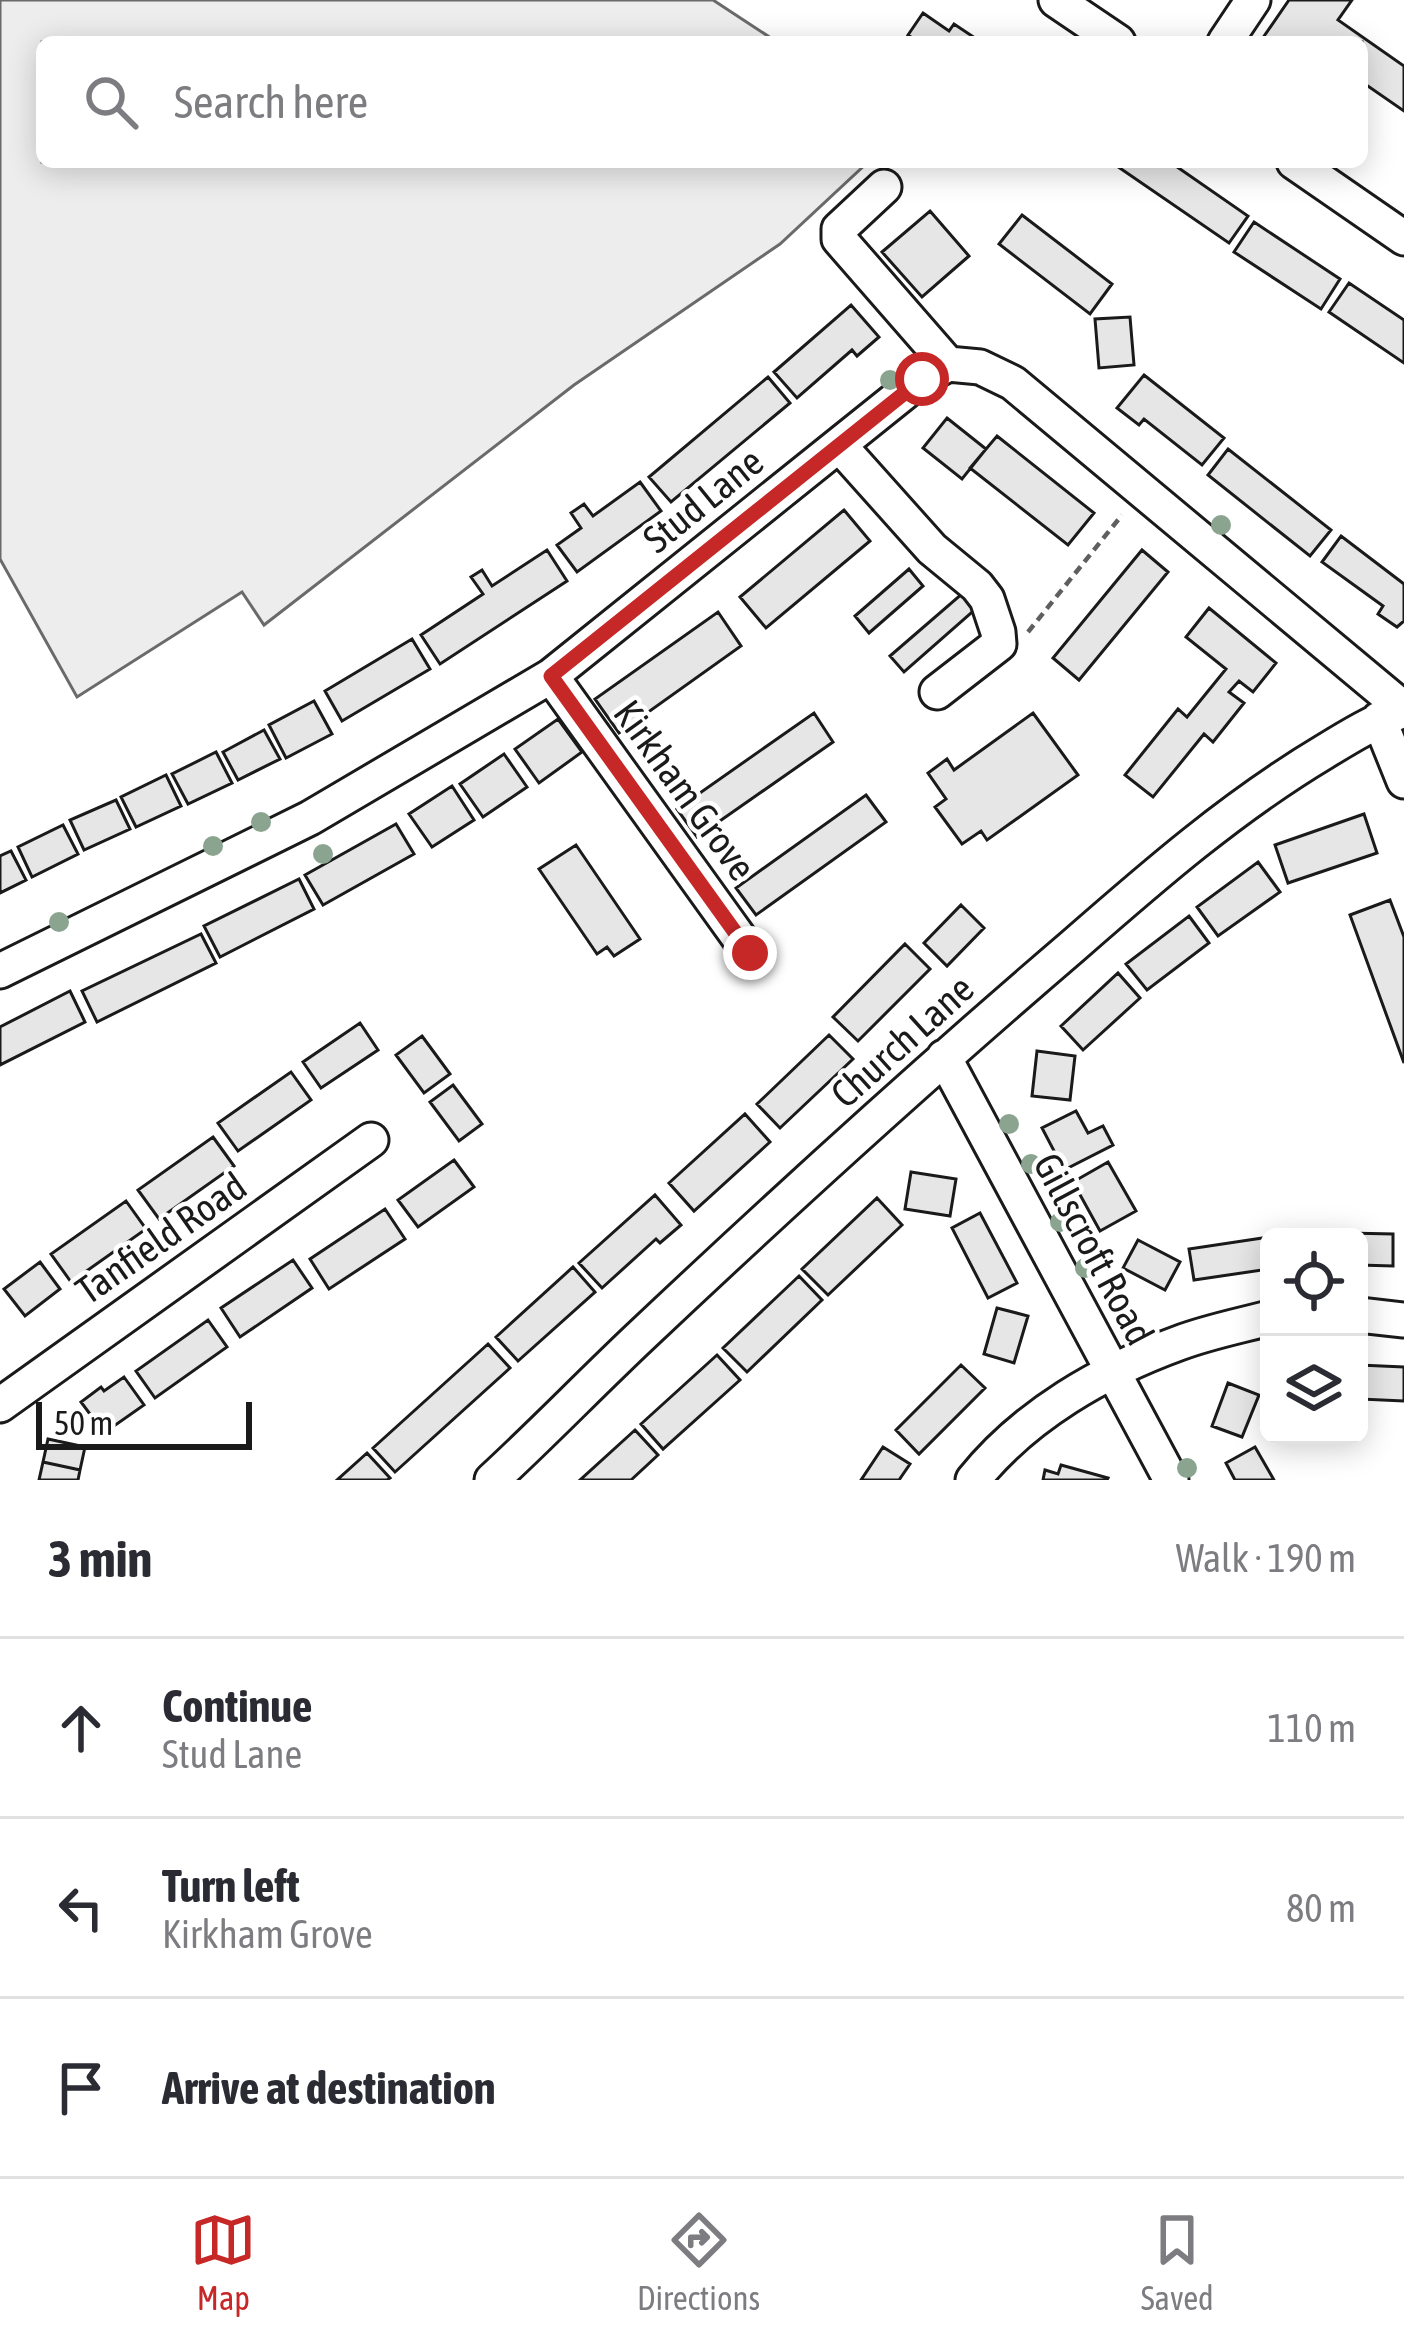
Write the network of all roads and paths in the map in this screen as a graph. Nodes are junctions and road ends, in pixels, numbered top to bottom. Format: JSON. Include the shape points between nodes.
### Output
{"nodes":[{"id":1,"x":1056,"y":0,"type":"edge"},
{"id":2,"x":1253,"y":0,"type":"edge"},
{"id":3,"x":1109,"y":36,"type":"edge"},
{"id":4,"x":1229,"y":36,"type":"edge"},
{"id":5,"x":1303,"y":168,"type":"edge"},
{"id":6,"x":884,"y":187,"type":"dead end"},
{"id":7,"x":1404,"y":238,"type":"edge"},
{"id":8,"x":948,"y":364,"type":"junction"},
{"id":9,"x":839,"y":445,"type":"junction"},
{"id":10,"x":1141,"y":491,"type":"junction"},
{"id":11,"x":1026,"y":635,"type":"dead end"},
{"id":12,"x":551,"y":676,"type":"junction"},
{"id":13,"x":937,"y":692,"type":"dead end"},
{"id":14,"x":1396,"y":713,"type":"edge"},
{"id":15,"x":1404,"y":781,"type":"edge"},
{"id":16,"x":750,"y":953,"type":"dead end"},
{"id":17,"x":0,"y":971,"type":"edge"},
{"id":18,"x":944,"y":1057,"type":"junction"},
{"id":19,"x":371,"y":1140,"type":"dead end"},
{"id":20,"x":1368,"y":1316,"type":"edge"},
{"id":21,"x":1260,"y":1320,"type":"edge"},
{"id":22,"x":1404,"y":1320,"type":"edge"},
{"id":23,"x":1111,"y":1371,"type":"junction"},
{"id":24,"x":0,"y":1405,"type":"edge"},
{"id":25,"x":491,"y":1480,"type":"edge"},
{"id":26,"x":973,"y":1480,"type":"edge"},
{"id":27,"x":1171,"y":1480,"type":"edge"}],
"edges":[{"from":1,"to":3,"type":"street"},
{"from":2,"to":4,"type":"street"},
{"from":5,"to":7,"type":"street"},
{"from":6,"to":8,"type":"street","via":[[839,229],[839,239]]},
{"from":8,"to":9,"type":"street","name":"Stud Lane"},
{"from":8,"to":10,"type":"street","via":[[980,367],[1013,383]]},
{"from":9,"to":12,"type":"street","name":"Stud Lane"},
{"from":9,"to":13,"type":"street","via":[[987,598],[999,644]]},
{"from":10,"to":11,"type":"path"},
{"from":10,"to":14,"type":"street"},
{"from":12,"to":16,"type":"street","name":"Kirkham Grove"},
{"from":12,"to":17,"type":"street","name":"Stud Lane","via":[[310,818]]},
{"from":14,"to":15,"type":"street"},
{"from":14,"to":18,"type":"street","name":"Church Lane","via":[[1232,812]]},
{"from":18,"to":23,"type":"street","name":"Gillscroft Road"},
{"from":18,"to":25,"type":"street","name":"Church Lane"},
{"from":19,"to":24,"type":"street","name":"Tanfield Road"},
{"from":20,"to":22,"type":"street"},
{"from":21,"to":23,"type":"street"},
{"from":23,"to":26,"type":"street","via":[[1026,1426]]},
{"from":23,"to":27,"type":"street","name":"Gillscroft Road"}]}
